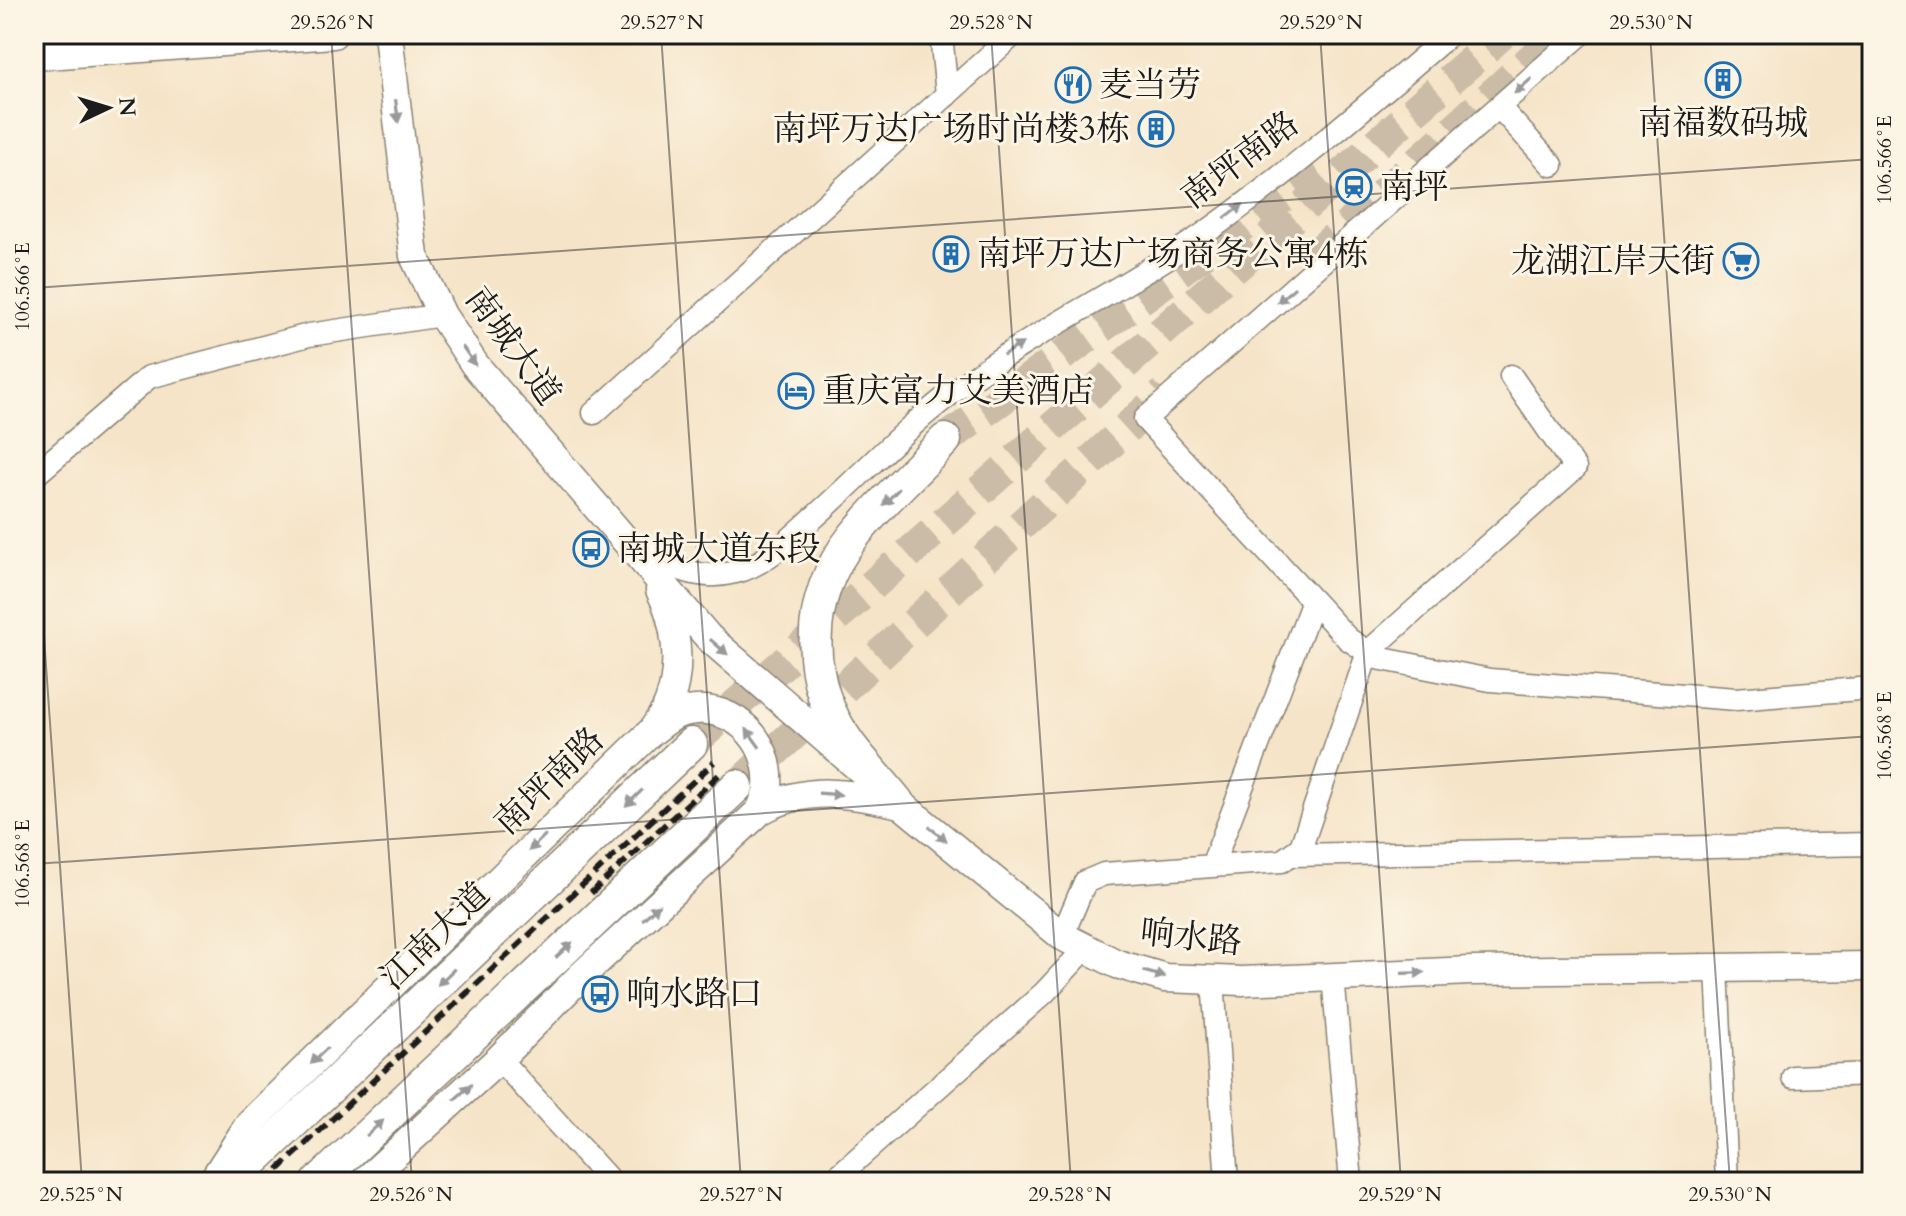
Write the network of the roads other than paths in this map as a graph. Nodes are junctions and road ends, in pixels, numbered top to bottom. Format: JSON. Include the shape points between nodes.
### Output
{"nodes":[{"id":1,"x":333,"y":34,"type":"edge"},
{"id":2,"x":388,"y":34,"type":"edge"},
{"id":3,"x":941,"y":34,"type":"edge"},
{"id":4,"x":1014,"y":34,"type":"edge"},
{"id":5,"x":1450,"y":34,"type":"edge"},
{"id":6,"x":1581,"y":34,"type":"edge"},
{"id":7,"x":34,"y":56,"type":"edge"},
{"id":8,"x":947,"y":95,"type":"junction"},
{"id":9,"x":1499,"y":107,"type":"junction"},
{"id":10,"x":1552,"y":165,"type":"dead end"},
{"id":11,"x":442,"y":315,"type":"junction"},
{"id":12,"x":1511,"y":376,"type":"dead end"},
{"id":13,"x":594,"y":413,"type":"dead end"},
{"id":14,"x":945,"y":440,"type":"tunnel mouth"},
{"id":15,"x":34,"y":476,"type":"edge"},
{"id":16,"x":625,"y":540,"type":"junction"},
{"id":17,"x":649,"y":568,"type":"junction"},
{"id":18,"x":1313,"y":601,"type":"junction"},
{"id":19,"x":1368,"y":652,"type":"junction"},
{"id":20,"x":1872,"y":688,"type":"edge"},
{"id":21,"x":653,"y":730,"type":"junction"},
{"id":22,"x":691,"y":744,"type":"tunnel mouth"},
{"id":23,"x":737,"y":786,"type":"tunnel mouth"},
{"id":24,"x":900,"y":803,"type":"junction"},
{"id":25,"x":760,"y":811,"type":"junction"},
{"id":26,"x":1872,"y":844,"type":"edge"},
{"id":27,"x":1291,"y":855,"type":"junction"},
{"id":28,"x":1212,"y":866,"type":"junction"},
{"id":29,"x":1074,"y":942,"type":"junction"},
{"id":30,"x":1872,"y":966,"type":"edge"},
{"id":31,"x":1717,"y":968,"type":"junction"},
{"id":32,"x":1333,"y":976,"type":"junction"},
{"id":33,"x":1213,"y":980,"type":"junction"},
{"id":34,"x":499,"y":1059,"type":"junction"},
{"id":35,"x":1872,"y":1074,"type":"edge"},
{"id":36,"x":1793,"y":1077,"type":"dead end"},
{"id":37,"x":212,"y":1182,"type":"edge"},
{"id":38,"x":231,"y":1182,"type":"edge"},
{"id":39,"x":318,"y":1182,"type":"edge"},
{"id":40,"x":364,"y":1182,"type":"edge"},
{"id":41,"x":611,"y":1182,"type":"edge"},
{"id":42,"x":841,"y":1182,"type":"edge"},
{"id":43,"x":1227,"y":1182,"type":"edge"},
{"id":44,"x":1351,"y":1182,"type":"edge"},
{"id":45,"x":1727,"y":1182,"type":"edge"}],
"edges":[{"from":1,"to":7,"type":"main road"},
{"from":2,"to":11,"type":"main road","name":"南城大道","one_way":true,"via":[[414,256]]},
{"from":3,"to":8,"type":"street"},
{"from":4,"to":8,"type":"street"},
{"from":16,"to":5,"type":"street","name":"南坪南路","one_way":true,"via":[[688,573],[736,572],[760,561],[950,394],[996,359],[1204,233],[1333,136]]},
{"from":6,"to":9,"type":"street","one_way":true},
{"from":8,"to":13,"type":"street"},
{"from":9,"to":10,"type":"street"},
{"from":9,"to":18,"type":"street","one_way":true,"via":[[1145,419]]},
{"from":11,"to":15,"type":"street","via":[[309,335],[149,377]]},
{"from":11,"to":16,"type":"main road","name":"南城大道","one_way":true,"via":[[475,365]]},
{"from":12,"to":19,"type":"street","via":[[1575,468]]},
{"from":14,"to":24,"type":"highway","one_way":true,"via":[[852,537],[826,580],[815,623],[815,664],[830,709],[849,744]]},
{"from":16,"to":17,"type":"main road","name":"南城大道"},
{"from":17,"to":21,"type":"main road","name":"南坪南路","via":[[668,605],[677,667],[669,703]]},
{"from":17,"to":24,"type":"main road","name":"响水路","one_way":true,"via":[[709,638]]},
{"from":18,"to":19,"type":"street","via":[[1348,639]]},
{"from":18,"to":28,"type":"street"},
{"from":19,"to":20,"type":"street","via":[[1490,680],[1736,699]]},
{"from":19,"to":27,"type":"street","via":[[1301,847]]},
{"from":25,"to":21,"type":"main road","one_way":true,"via":[[768,789],[767,769],[749,729],[726,715],[701,710],[678,714]]},
{"from":21,"to":37,"type":"main road","name":"南坪南路","one_way":true,"via":[[250,1123]]},
{"from":22,"to":38,"type":"highway","name":"江南大道","one_way":true},
{"from":39,"to":23,"type":"highway","one_way":true},
{"from":25,"to":24,"type":"main road","one_way":true,"via":[[780,799],[817,792]]},
{"from":24,"to":29,"type":"main road","name":"响水路","one_way":true},
{"from":34,"to":25,"type":"main road","one_way":true},
{"from":26,"to":27,"type":"street"},
{"from":27,"to":28,"type":"street","via":[[1282,861]]},
{"from":28,"to":29,"type":"street","via":[[1104,874],[1085,882]]},
{"from":29,"to":33,"type":"main road","name":"响水路","one_way":true,"via":[[1117,964],[1165,978]]},
{"from":29,"to":42,"type":"street","via":[[1044,993],[837,1177]]},
{"from":30,"to":31,"type":"main road","name":"响水路"},
{"from":32,"to":31,"type":"main road","name":"响水路","one_way":true},
{"from":31,"to":45,"type":"street"},
{"from":32,"to":33,"type":"main road","name":"响水路"},
{"from":32,"to":44,"type":"street"},
{"from":33,"to":43,"type":"street"},
{"from":40,"to":34,"type":"main road","one_way":true},
{"from":34,"to":41,"type":"street"},
{"from":35,"to":36,"type":"street"}]}
